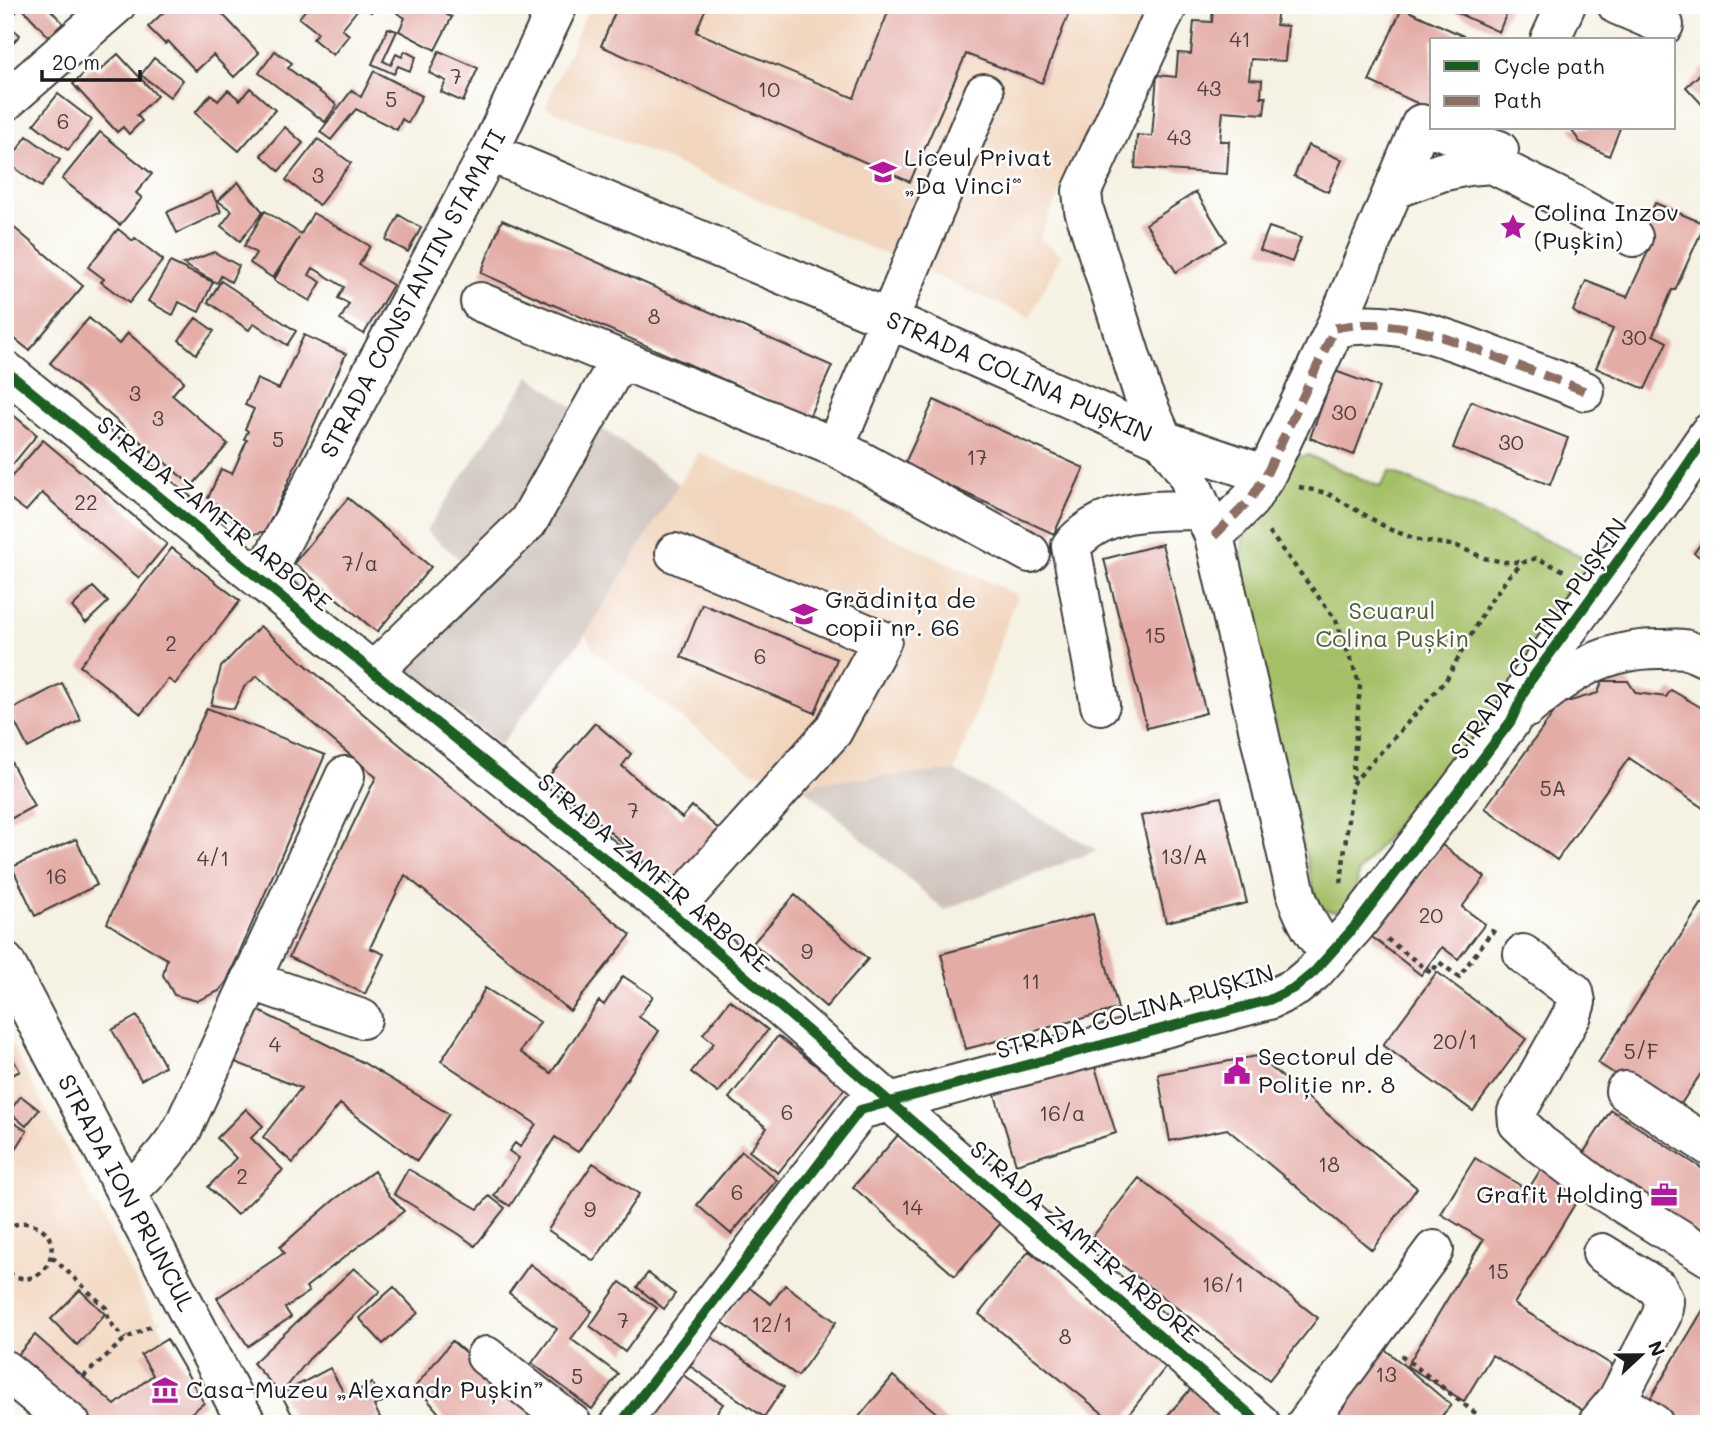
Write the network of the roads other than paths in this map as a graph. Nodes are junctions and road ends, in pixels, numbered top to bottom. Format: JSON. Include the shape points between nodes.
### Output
{"nodes":[{"id":1,"x":116,"y":5,"type":"edge"},
{"id":2,"x":558,"y":5,"type":"edge"},
{"id":3,"x":1168,"y":5,"type":"edge"},
{"id":4,"x":1566,"y":5,"type":"edge"},
{"id":5,"x":1617,"y":5,"type":"edge"},
{"id":6,"x":1664,"y":25,"type":"dead end"},
{"id":7,"x":1551,"y":38,"type":"edge"},
{"id":8,"x":984,"y":93,"type":"dead end"},
{"id":9,"x":5,"y":102,"type":"edge"},
{"id":10,"x":1430,"y":127,"type":"edge"},
{"id":11,"x":1442,"y":130,"type":"edge"},
{"id":12,"x":1500,"y":147,"type":"edge"},
{"id":13,"x":489,"y":152,"type":"junction"},
{"id":14,"x":1394,"y":188,"type":"junction"},
{"id":15,"x":1633,"y":237,"type":"dead end"},
{"id":16,"x":480,"y":302,"type":"dead end"},
{"id":17,"x":889,"y":319,"type":"junction"},
{"id":18,"x":1335,"y":328,"type":"junction"},
{"id":19,"x":620,"y":359,"type":"junction"},
{"id":20,"x":5,"y":369,"type":"edge"},
{"id":21,"x":1585,"y":391,"type":"dead end"},
{"id":22,"x":1709,"y":433,"type":"edge"},
{"id":23,"x":1163,"y":440,"type":"junction"},
{"id":24,"x":835,"y":447,"type":"junction"},
{"id":25,"x":1266,"y":475,"type":"junction"},
{"id":26,"x":1208,"y":523,"type":"junction"},
{"id":27,"x":675,"y":553,"type":"dead end"},
{"id":28,"x":1030,"y":553,"type":"dead end"},
{"id":29,"x":262,"y":579,"type":"junction"},
{"id":30,"x":1709,"y":659,"type":"edge"},
{"id":31,"x":373,"y":672,"type":"junction"},
{"id":32,"x":1100,"y":705,"type":"dead end"},
{"id":33,"x":1511,"y":721,"type":"junction"},
{"id":34,"x":345,"y":776,"type":"dead end"},
{"id":35,"x":671,"y":912,"type":"junction"},
{"id":36,"x":1330,"y":953,"type":"junction"},
{"id":37,"x":1523,"y":954,"type":"road end"},
{"id":38,"x":5,"y":962,"type":"edge"},
{"id":39,"x":250,"y":980,"type":"junction"},
{"id":40,"x":362,"y":1019,"type":"dead end"},
{"id":41,"x":1625,"y":1091,"type":"dead end"},
{"id":42,"x":888,"y":1101,"type":"junction"},
{"id":43,"x":1709,"y":1146,"type":"edge"},
{"id":44,"x":126,"y":1194,"type":"junction"},
{"id":45,"x":1434,"y":1250,"type":"dead end"},
{"id":46,"x":1602,"y":1253,"type":"dead end"},
{"id":47,"x":1709,"y":1257,"type":"edge"},
{"id":48,"x":486,"y":1356,"type":"dead end"},
{"id":49,"x":5,"y":1370,"type":"edge"},
{"id":50,"x":1607,"y":1412,"type":"edge"},
{"id":51,"x":71,"y":1424,"type":"edge"},
{"id":52,"x":247,"y":1424,"type":"edge"},
{"id":53,"x":572,"y":1424,"type":"edge"},
{"id":54,"x":620,"y":1424,"type":"edge"},
{"id":55,"x":1261,"y":1424,"type":"edge"},
{"id":56,"x":1306,"y":1424,"type":"edge"},
{"id":57,"x":1654,"y":1424,"type":"edge"}],
"edges":[{"from":1,"to":9,"type":"street"},
{"from":2,"to":13,"type":"street","name":"STRADA CONSTANTIN STAMATI"},
{"from":3,"to":23,"type":"street","via":[[1082,191],[1084,210],[1142,391]]},
{"from":4,"to":7,"type":"street"},
{"from":5,"to":6,"type":"street"},
{"from":8,"to":17,"type":"street"},
{"from":10,"to":14,"type":"street","via":[[1421,124]]},
{"from":11,"to":12,"type":"street"},
{"from":12,"to":14,"type":"street","via":[[1468,166]]},
{"from":12,"to":15,"type":"street"},
{"from":13,"to":17,"type":"street","name":"STRADA COLINA PUȘKIN"},
{"from":13,"to":29,"type":"street","name":"STRADA CONSTANTIN STAMATI"},
{"from":14,"to":18,"type":"street"},
{"from":16,"to":19,"type":"street"},
{"from":17,"to":23,"type":"street","name":"STRADA COLINA PUȘKIN"},
{"from":17,"to":24,"type":"street"},
{"from":18,"to":21,"type":"street","via":[[1359,323],[1434,333]]},
{"from":18,"to":25,"type":"street"},
{"from":19,"to":24,"type":"street"},
{"from":19,"to":31,"type":"street","via":[[527,522]]},
{"from":20,"to":29,"type":"street","name":"STRADA ZAMFIR ARBORE"},
{"from":22,"to":33,"type":"street","name":"STRADA COLINA PUȘKIN","via":[[1528,684]]},
{"from":23,"to":25,"type":"street"},
{"from":23,"to":26,"type":"street","name":"STRADA COLINA PUȘKIN","via":[[1186,472]]},
{"from":24,"to":28,"type":"street"},
{"from":25,"to":26,"type":"street","via":[[1241,510]]},
{"from":26,"to":32,"type":"street","via":[[1152,511],[1125,514],[1083,532],[1072,546]]},
{"from":26,"to":36,"type":"street","name":"STRADA COLINA PUȘKIN","via":[[1297,898],[1307,923]]},
{"from":27,"to":35,"type":"street","via":[[882,640],[833,731]]},
{"from":29,"to":31,"type":"street","name":"STRADA ZAMFIR ARBORE"},
{"from":30,"to":33,"type":"street","via":[[1684,649],[1619,652],[1558,682]]},
{"from":31,"to":35,"type":"street","name":"STRADA ZAMFIR ARBORE"},
{"from":33,"to":36,"type":"street","name":"STRADA COLINA PUȘKIN","via":[[1361,919]]},
{"from":34,"to":39,"type":"street"},
{"from":35,"to":42,"type":"street","name":"STRADA ZAMFIR ARBORE"},
{"from":36,"to":42,"type":"street","name":"STRADA COLINA PUȘKIN","via":[[1296,987],[1269,1000]]},
{"from":37,"to":47,"type":"street","via":[[1574,992],[1576,1002],[1517,1112],[1518,1123],[1601,1190]]},
{"from":38,"to":44,"type":"street","name":"STRADA ION PRUNCUL"},
{"from":39,"to":40,"type":"street"},
{"from":39,"to":44,"type":"street","via":[[182,1130],[150,1173]]},
{"from":41,"to":43,"type":"street"},
{"from":42,"to":54,"type":"street","name":"STRADA COLINA PUȘKIN","via":[[860,1110]]},
{"from":42,"to":55,"type":"street","name":"STRADA ZAMFIR ARBORE"},
{"from":44,"to":52,"type":"street","name":"STRADA ION PRUNCUL"},
{"from":45,"to":56,"type":"street"},
{"from":46,"to":50,"type":"street","via":[[1658,1288],[1664,1301],[1662,1315]]},
{"from":48,"to":53,"type":"street"},
{"from":49,"to":51,"type":"street"},
{"from":50,"to":57,"type":"street"}]}
